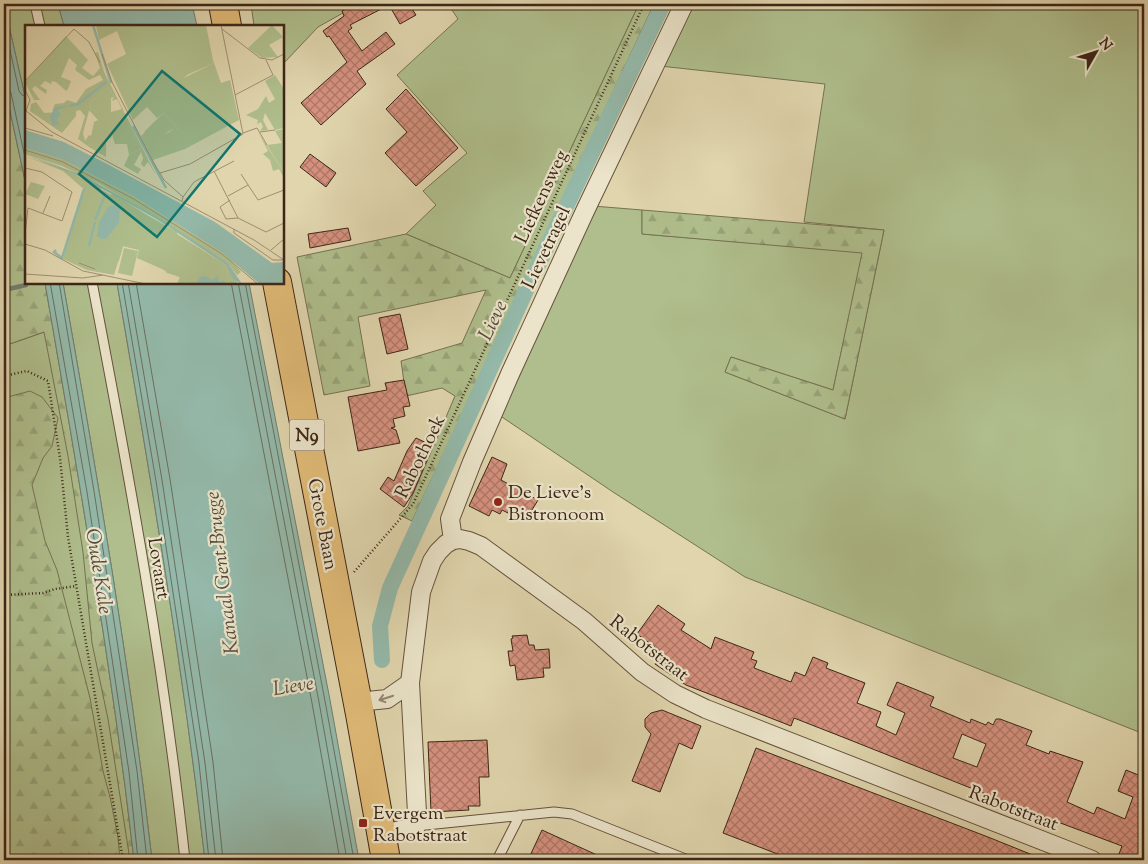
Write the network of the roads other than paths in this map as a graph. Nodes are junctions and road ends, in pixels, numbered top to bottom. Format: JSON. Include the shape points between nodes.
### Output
{"nodes":[{"id":1,"x":35,"y":4,"type":"edge"},
{"id":2,"x":222,"y":4,"type":"edge"},
{"id":3,"x":684,"y":4,"type":"edge"},
{"id":4,"x":40,"y":25,"type":"edge"},
{"id":5,"x":227,"y":25,"type":"edge"},
{"id":6,"x":92,"y":284,"type":"edge"},
{"id":7,"x":277,"y":284,"type":"edge"},
{"id":8,"x":453,"y":540,"type":"junction"},
{"id":9,"x":410,"y":683,"type":"junction"},
{"id":10,"x":356,"y":690,"type":"junction"},
{"id":11,"x":520,"y":815,"type":"junction"},
{"id":12,"x":416,"y":826,"type":"junction"},
{"id":13,"x":383,"y":847,"type":"edge"},
{"id":14,"x":185,"y":860,"type":"edge"},
{"id":15,"x":497,"y":860,"type":"edge"},
{"id":16,"x":688,"y":860,"type":"edge"},
{"id":17,"x":1092,"y":860,"type":"edge"}],
"edges":[{"from":1,"to":4,"type":"lane"},
{"from":2,"to":5,"type":"main road"},
{"from":3,"to":8,"type":"street","name":"Lievetragel","via":[[585,211],[472,462],[450,519]]},
{"from":6,"to":14,"type":"lane","name":"Lovaart","via":[[131,486],[175,766]]},
{"from":7,"to":10,"type":"main road","name":"Grote Baan","number":"N9"},
{"from":8,"to":9,"type":"street","via":[[432,561],[421,592]]},
{"from":8,"to":17,"type":"street","name":"Rabotstraat","via":[[481,546],[584,621],[642,672],[675,694]]},
{"from":9,"to":10,"type":"street","one_way":true,"via":[[387,699]]},
{"from":9,"to":12,"type":"street"},
{"from":10,"to":13,"type":"main road","number":"N9"},
{"from":11,"to":12,"type":"lane"},
{"from":11,"to":15,"type":"lane"},
{"from":11,"to":16,"type":"lane","via":[[572,814]]},
{"from":12,"to":13,"type":"street"}]}
